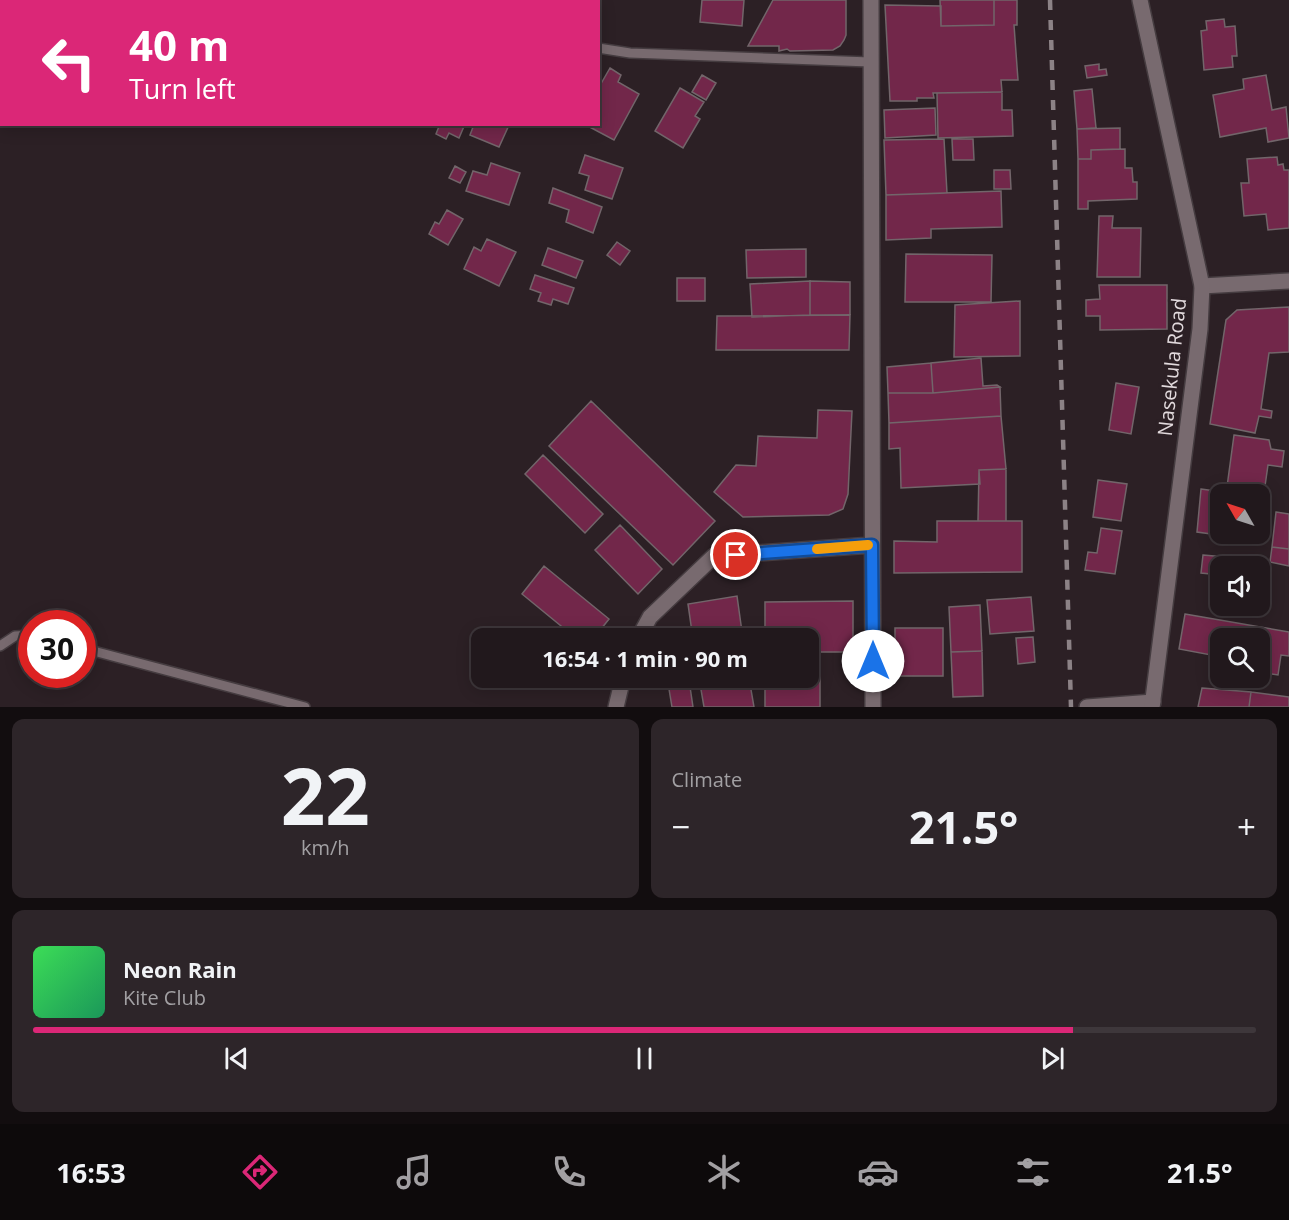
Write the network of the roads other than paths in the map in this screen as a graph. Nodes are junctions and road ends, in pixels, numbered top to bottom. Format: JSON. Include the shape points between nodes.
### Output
{"nodes":[{"id":1,"x":871,"y":0,"type":"edge"},
{"id":2,"x":1140,"y":0,"type":"edge"},
{"id":3,"x":600,"y":48,"type":"edge"},
{"id":4,"x":870,"y":62,"type":"junction"},
{"id":5,"x":1289,"y":281,"type":"edge"},
{"id":6,"x":1202,"y":286,"type":"junction"},
{"id":7,"x":872,"y":545,"type":"junction"},
{"id":8,"x":644,"y":628,"type":"edge"},
{"id":9,"x":18,"y":636,"type":"edge"},
{"id":10,"x":0,"y":646,"type":"edge"},
{"id":11,"x":96,"y":652,"type":"edge"},
{"id":12,"x":621,"y":688,"type":"edge"},
{"id":13,"x":1153,"y":705,"type":"edge"},
{"id":14,"x":305,"y":707,"type":"edge"},
{"id":15,"x":616,"y":707,"type":"edge"},
{"id":16,"x":873,"y":707,"type":"edge"},
{"id":17,"x":1087,"y":707,"type":"edge"}],
"edges":[{"from":1,"to":4,"type":"street"},
{"from":2,"to":6,"type":"street","name":"Nasekula Road"},
{"from":3,"to":4,"type":"lane","via":[[630,53]]},
{"from":4,"to":7,"type":"street"},
{"from":5,"to":6,"type":"street"},
{"from":6,"to":13,"type":"street","name":"Nasekula Road","via":[[1200,329]]},
{"from":7,"to":8,"type":"street","via":[[714,556],[650,617]]},
{"from":7,"to":16,"type":"street"},
{"from":9,"to":10,"type":"lane"},
{"from":11,"to":14,"type":"lane"},
{"from":12,"to":15,"type":"street"},
{"from":13,"to":17,"type":"street"}]}
